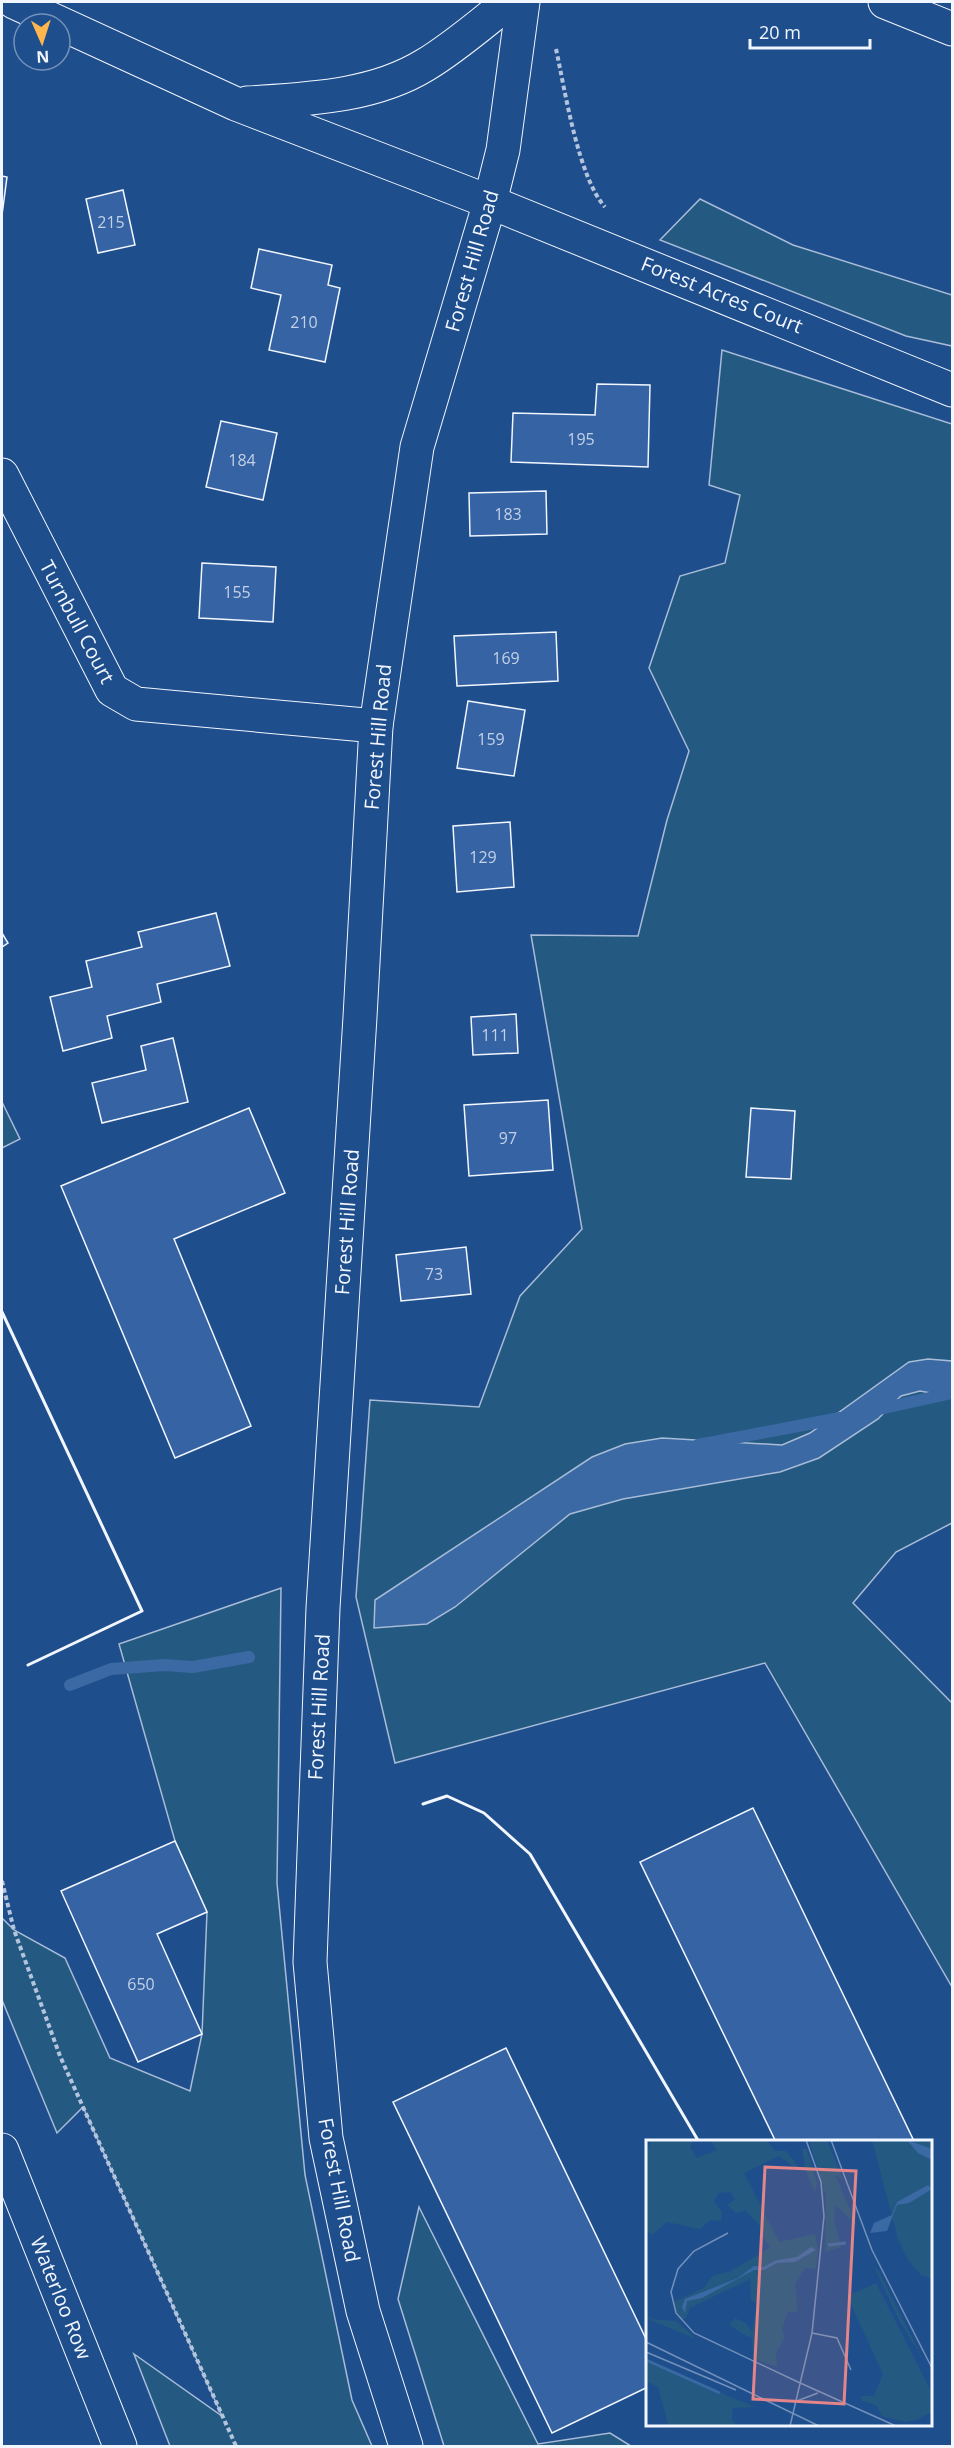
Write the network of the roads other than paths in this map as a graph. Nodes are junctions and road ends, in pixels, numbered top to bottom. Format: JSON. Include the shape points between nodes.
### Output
{"nodes":[{"id":1,"x":14,"y":2,"type":"edge"},
{"id":2,"x":509,"y":2,"type":"edge"},
{"id":3,"x":522,"y":2,"type":"edge"},
{"id":4,"x":885,"y":2,"type":"edge"},
{"id":5,"x":952,"y":29,"type":"edge"},
{"id":6,"x":236,"y":104,"type":"junction"},
{"id":7,"x":490,"y":202,"type":"junction"},
{"id":8,"x":952,"y":390,"type":"edge"},
{"id":9,"x":2,"y":475,"type":"edge"},
{"id":10,"x":376,"y":726,"type":"junction"},
{"id":11,"x":2,"y":2150,"type":"edge"},
{"id":12,"x":120,"y":2446,"type":"edge"},
{"id":13,"x":406,"y":2446,"type":"edge"}],
"edges":[{"from":1,"to":6,"type":"main road","name":"Forest Acres Court"},
{"from":2,"to":6,"type":"main road","via":[[424,66],[378,85],[328,98]]},
{"from":3,"to":7,"type":"main road","name":"Forest Hill Road","via":[[502,150]]},
{"from":4,"to":5,"type":"main road"},
{"from":6,"to":7,"type":"main road","name":"Forest Acres Court"},
{"from":7,"to":8,"type":"main road","name":"Forest Acres Court"},
{"from":7,"to":10,"type":"main road","name":"Forest Hill Road","via":[[417,447]]},
{"from":9,"to":10,"type":"main road","name":"Turnbull Court","via":[[112,690],[136,704]]},
{"from":10,"to":13,"type":"main road","name":"Forest Hill Road","via":[[323,1608],[310,1962],[326,2138],[363,2311]]},
{"from":11,"to":12,"type":"main road","name":"Waterloo Row"}]}
